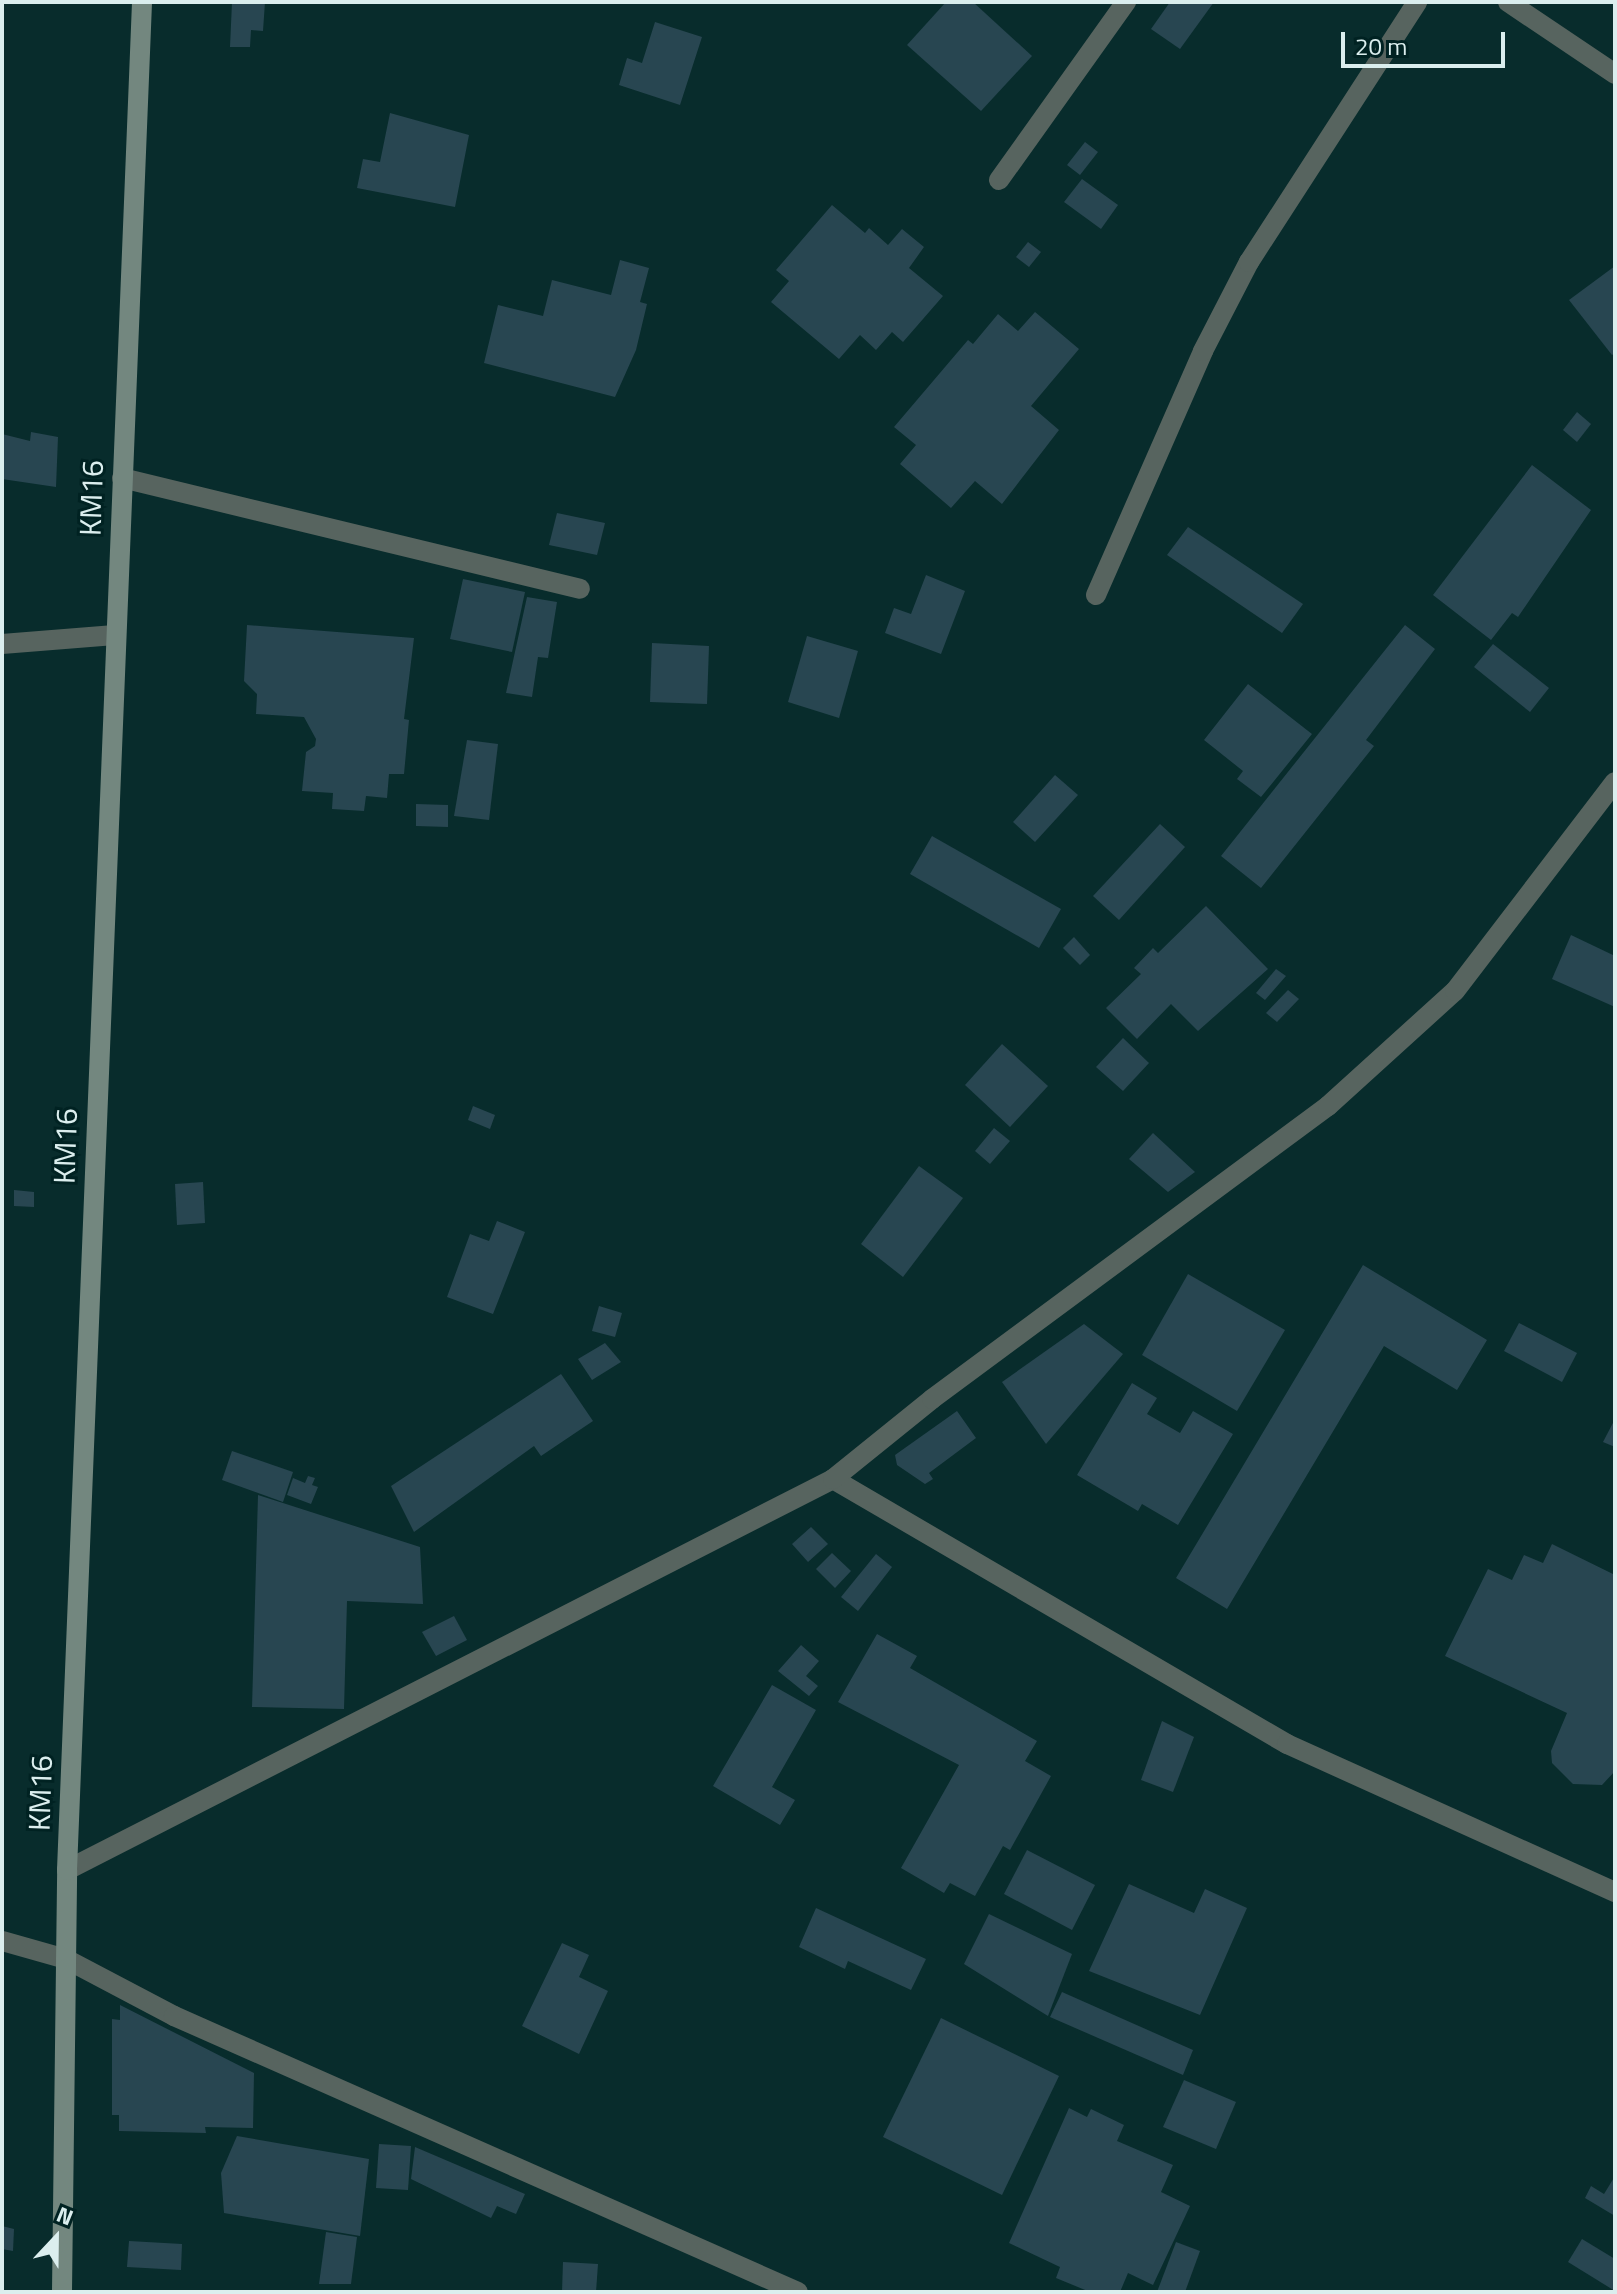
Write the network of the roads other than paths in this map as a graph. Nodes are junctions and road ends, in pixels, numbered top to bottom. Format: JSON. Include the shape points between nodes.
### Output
{"nodes":[{"id":1,"x":142,"y":2,"type":"edge"},
{"id":2,"x":1126,"y":2,"type":"edge"},
{"id":3,"x":1417,"y":2,"type":"edge"},
{"id":4,"x":1508,"y":2,"type":"edge"},
{"id":5,"x":1615,"y":74,"type":"edge"},
{"id":6,"x":999,"y":180,"type":"dead end"},
{"id":7,"x":122,"y":478,"type":"junction"},
{"id":8,"x":580,"y":589,"type":"dead end"},
{"id":9,"x":1096,"y":595,"type":"dead end"},
{"id":10,"x":115,"y":635,"type":"junction"},
{"id":11,"x":2,"y":644,"type":"edge"},
{"id":12,"x":1615,"y":782,"type":"edge"},
{"id":13,"x":833,"y":1479,"type":"junction"},
{"id":14,"x":67,"y":1870,"type":"junction"},
{"id":15,"x":1615,"y":1892,"type":"edge"},
{"id":16,"x":2,"y":1941,"type":"edge"},
{"id":17,"x":66,"y":1959,"type":"junction"},
{"id":18,"x":62,"y":2292,"type":"edge"},
{"id":19,"x":798,"y":2292,"type":"edge"}],
"edges":[{"from":1,"to":7,"type":"street","name":"KM16"},
{"from":2,"to":6,"type":"street"},
{"from":3,"to":9,"type":"street","via":[[1249,262],[1203,351]]},
{"from":4,"to":5,"type":"street"},
{"from":7,"to":8,"type":"street"},
{"from":7,"to":10,"type":"street","name":"KM16"},
{"from":10,"to":11,"type":"street"},
{"from":10,"to":14,"type":"street","name":"KM16"},
{"from":12,"to":13,"type":"street","via":[[1455,991],[1328,1106],[932,1399]]},
{"from":13,"to":14,"type":"street"},
{"from":13,"to":15,"type":"street","via":[[1287,1744]]},
{"from":14,"to":17,"type":"street","name":"KM16"},
{"from":16,"to":17,"type":"street"},
{"from":17,"to":18,"type":"street","name":"KM16"},
{"from":17,"to":19,"type":"street","via":[[174,2016]]}]}
